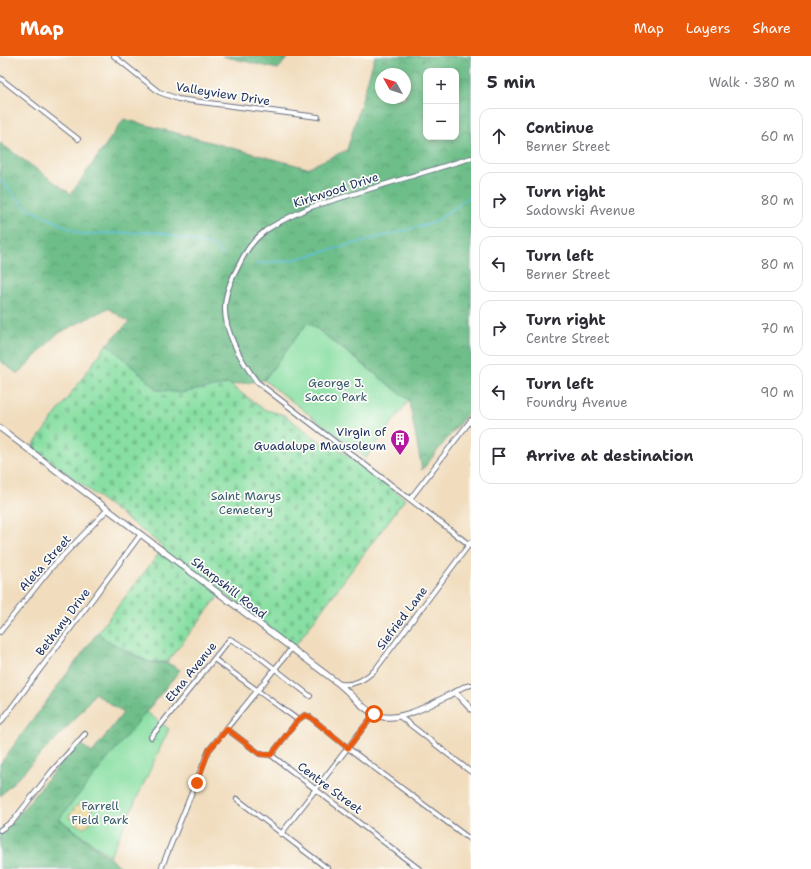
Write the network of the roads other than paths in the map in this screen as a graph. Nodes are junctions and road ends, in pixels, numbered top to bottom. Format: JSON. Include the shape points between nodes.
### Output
{"nodes":[{"id":1,"x":114,"y":56,"type":"edge"},
{"id":2,"x":0,"y":78,"type":"edge"},
{"id":3,"x":318,"y":117,"type":"dead end"},
{"id":4,"x":78,"y":139,"type":"dead end"},
{"id":5,"x":471,"y":158,"type":"edge"},
{"id":6,"x":471,"y":420,"type":"edge"},
{"id":7,"x":0,"y":428,"type":"edge"},
{"id":8,"x":410,"y":498,"type":"junction"},
{"id":9,"x":108,"y":509,"type":"junction"},
{"id":10,"x":141,"y":534,"type":"junction"},
{"id":11,"x":470,"y":544,"type":"edge"},
{"id":12,"x":0,"y":632,"type":"edge"},
{"id":13,"x":291,"y":649,"type":"junction"},
{"id":14,"x":214,"y":659,"type":"junction"},
{"id":15,"x":275,"y":670,"type":"junction"},
{"id":16,"x":339,"y":684,"type":"junction"},
{"id":17,"x":471,"y":685,"type":"edge"},
{"id":18,"x":258,"y":691,"type":"junction"},
{"id":19,"x":455,"y":692,"type":"junction"},
{"id":20,"x":310,"y":696,"type":"dead end"},
{"id":21,"x":471,"y":709,"type":"edge"},
{"id":22,"x":374,"y":714,"type":"junction"},
{"id":23,"x":399,"y":716,"type":"junction"},
{"id":24,"x":298,"y":720,"type":"junction"},
{"id":25,"x":0,"y":723,"type":"edge"},
{"id":26,"x":227,"y":729,"type":"junction"},
{"id":27,"x":85,"y":734,"type":"dead end"},
{"id":28,"x":151,"y":737,"type":"dead end"},
{"id":29,"x":348,"y":748,"type":"junction"},
{"id":30,"x":271,"y":755,"type":"junction"},
{"id":31,"x":471,"y":772,"type":"edge"},
{"id":32,"x":315,"y":789,"type":"junction"},
{"id":33,"x":236,"y":799,"type":"dead end"},
{"id":34,"x":0,"y":830,"type":"edge"},
{"id":35,"x":281,"y":834,"type":"junction"},
{"id":36,"x":471,"y":840,"type":"edge"},
{"id":37,"x":322,"y":864,"type":"junction"},
{"id":38,"x":162,"y":869,"type":"edge"},
{"id":39,"x":319,"y":869,"type":"edge"},
{"id":40,"x":328,"y":869,"type":"edge"},
{"id":41,"x":419,"y":869,"type":"edge"}],
"edges":[{"from":1,"to":3,"type":"street","name":"Valleyview Drive","via":[[159,92],[178,99]]},
{"from":2,"to":4,"type":"street"},
{"from":5,"to":8,"type":"street","name":"Kirkwood Drive","via":[[311,207],[265,231],[247,248],[232,279],[225,307],[230,334],[241,360],[257,382]]},
{"from":6,"to":8,"type":"street"},
{"from":7,"to":9,"type":"street","name":"Sharpshill Road"},
{"from":8,"to":11,"type":"street","name":"Kirkwood Drive"},
{"from":9,"to":10,"type":"street","name":"Sharpshill Road"},
{"from":9,"to":12,"type":"street","name":"Aleta Street","via":[[51,568]]},
{"from":10,"to":13,"type":"street","name":"Sharpshill Road"},
{"from":10,"to":25,"type":"street","name":"Bethany Drive"},
{"from":11,"to":16,"type":"street","name":"Siefried Lane","via":[[375,670],[356,684]]},
{"from":13,"to":15,"type":"street"},
{"from":13,"to":16,"type":"street","name":"Sharpshill Road"},
{"from":14,"to":15,"type":"street","name":"Etna Avenue","via":[[230,639],[253,652]]},
{"from":14,"to":18,"type":"street"},
{"from":14,"to":28,"type":"street","name":"Etna Avenue"},
{"from":15,"to":18,"type":"street"},
{"from":15,"to":20,"type":"street","name":"Etna Avenue"},
{"from":16,"to":22,"type":"street","name":"Sharpshill Road"},
{"from":17,"to":19,"type":"street"},
{"from":18,"to":24,"type":"street"},
{"from":18,"to":26,"type":"street"},
{"from":19,"to":21,"type":"street"},
{"from":19,"to":23,"type":"street","via":[[426,707]]},
{"from":22,"to":23,"type":"street","via":[[386,718]]},
{"from":22,"to":29,"type":"street"},
{"from":23,"to":31,"type":"street"},
{"from":24,"to":29,"type":"street","via":[[305,715],[310,717]]},
{"from":24,"to":30,"type":"street"},
{"from":26,"to":30,"type":"street","name":"Centre Street","via":[[260,754]]},
{"from":26,"to":38,"type":"street","via":[[209,750]]},
{"from":27,"to":34,"type":"street","via":[[13,821]]},
{"from":29,"to":32,"type":"street"},
{"from":29,"to":36,"type":"street"},
{"from":30,"to":32,"type":"street","name":"Centre Street"},
{"from":32,"to":35,"type":"street"},
{"from":32,"to":41,"type":"street","name":"Centre Street"},
{"from":33,"to":35,"type":"street"},
{"from":35,"to":37,"type":"street"},
{"from":37,"to":39,"type":"street"},
{"from":37,"to":40,"type":"street"}]}
